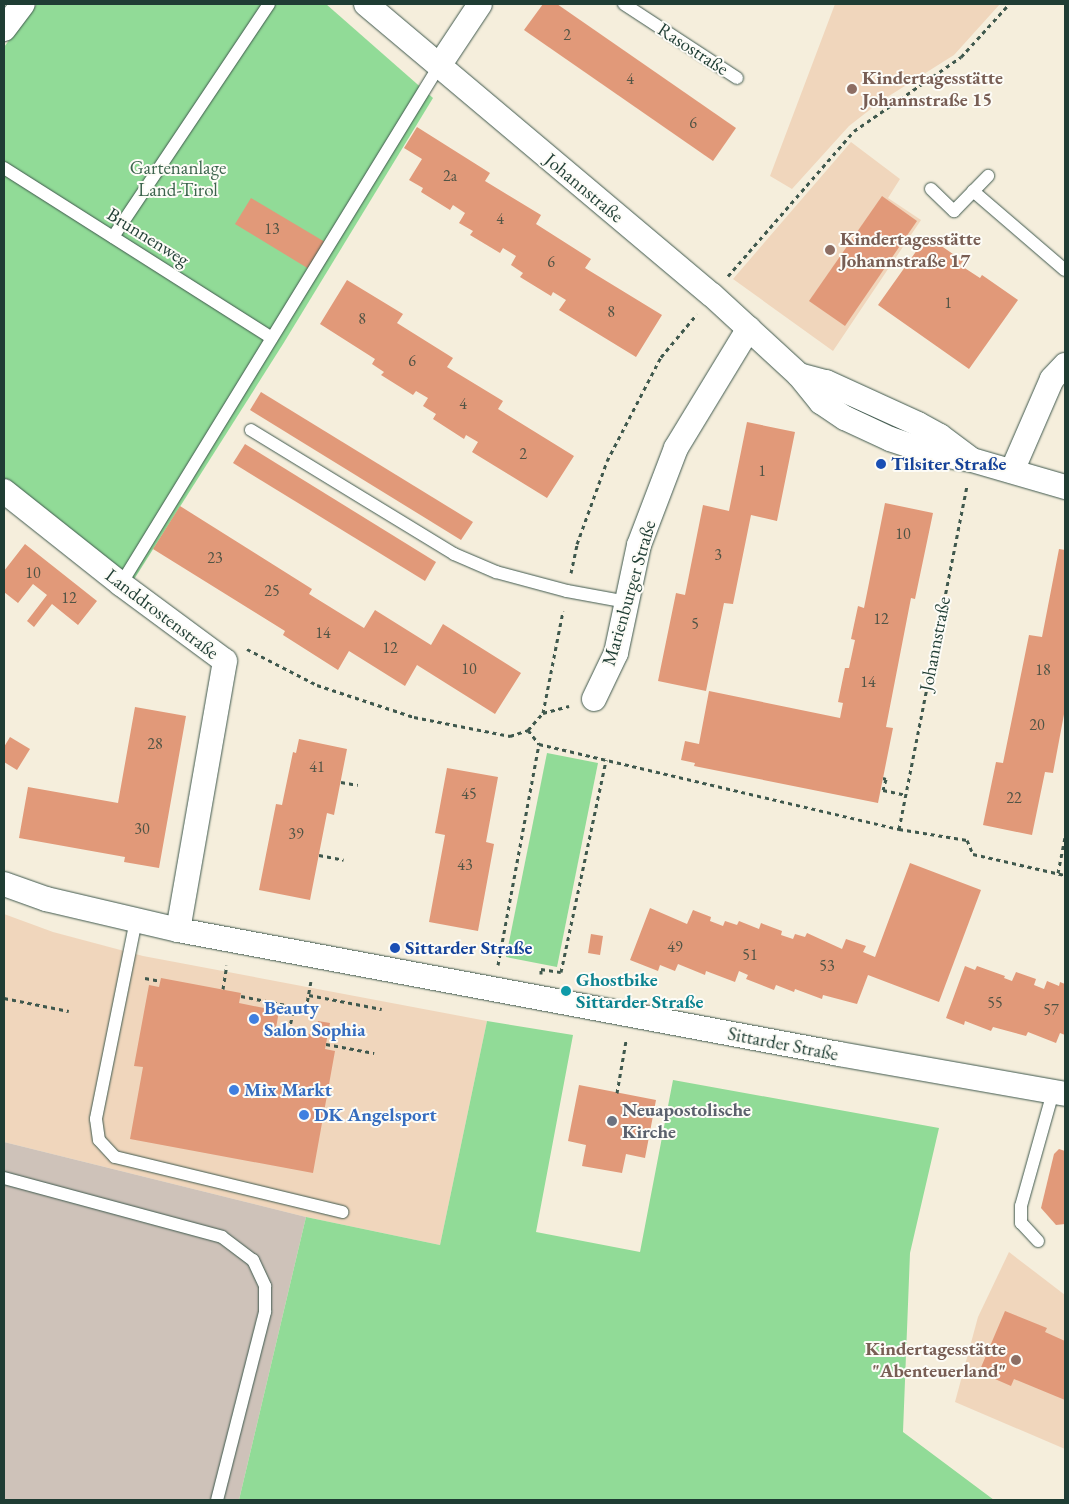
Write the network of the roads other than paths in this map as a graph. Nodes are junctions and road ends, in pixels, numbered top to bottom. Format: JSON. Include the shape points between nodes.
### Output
{"nodes":[{"id":1,"x":23,"y":4,"type":"edge"},
{"id":2,"x":269,"y":4,"type":"edge"},
{"id":3,"x":366,"y":4,"type":"edge"},
{"id":4,"x":480,"y":4,"type":"edge"},
{"id":5,"x":624,"y":4,"type":"edge"},
{"id":6,"x":4,"y":29,"type":"edge"},
{"id":7,"x":439,"y":66,"type":"junction"},
{"id":8,"x":737,"y":78,"type":"dead end"},
{"id":9,"x":4,"y":168,"type":"edge"},
{"id":10,"x":988,"y":176,"type":"dead end"},
{"id":11,"x":931,"y":189,"type":"dead end"},
{"id":12,"x":974,"y":191,"type":"junction"},
{"id":13,"x":114,"y":237,"type":"junction"},
{"id":14,"x":1065,"y":270,"type":"edge"},
{"id":15,"x":749,"y":328,"type":"junction"},
{"id":16,"x":272,"y":338,"type":"junction"},
{"id":17,"x":1065,"y":366,"type":"edge"},
{"id":18,"x":251,"y":430,"type":"dead end"},
{"id":19,"x":1012,"y":471,"type":"junction"},
{"id":20,"x":1065,"y":487,"type":"edge"},
{"id":21,"x":4,"y":491,"type":"edge"},
{"id":22,"x":121,"y":584,"type":"junction"},
{"id":23,"x":627,"y":602,"type":"junction"},
{"id":24,"x":594,"y":700,"type":"dead end"},
{"id":25,"x":4,"y":884,"type":"edge"},
{"id":26,"x":136,"y":920,"type":"junction"},
{"id":27,"x":178,"y":930,"type":"junction"},
{"id":28,"x":1059,"y":1093,"type":"edge"},
{"id":29,"x":4,"y":1178,"type":"edge"},
{"id":30,"x":342,"y":1212,"type":"dead end"},
{"id":31,"x":1038,"y":1241,"type":"dead end"},
{"id":32,"x":217,"y":1500,"type":"edge"}],
"edges":[{"from":1,"to":6,"type":"street"},
{"from":2,"to":13,"type":"lane"},
{"from":3,"to":7,"type":"street","name":"Johannstraße"},
{"from":4,"to":7,"type":"street"},
{"from":5,"to":8,"type":"lane","name":"Rasostraße"},
{"from":7,"to":15,"type":"street","name":"Johannstraße"},
{"from":7,"to":16,"type":"lane"},
{"from":9,"to":13,"type":"lane","name":"Brunnenweg"},
{"from":10,"to":12,"type":"lane"},
{"from":11,"to":12,"type":"lane","via":[[954,211]]},
{"from":12,"to":14,"type":"lane"},
{"from":13,"to":16,"type":"lane","name":"Brunnenweg"},
{"from":15,"to":19,"type":"street","name":"Johannstraße","via":[[799,375],[826,382],[918,424],[972,460]]},
{"from":15,"to":23,"type":"street","name":"Marienburger Straße","via":[[676,448],[639,544]]},
{"from":16,"to":22,"type":"lane"},
{"from":17,"to":19,"type":"street","via":[[1052,379]]},
{"from":18,"to":23,"type":"lane","via":[[454,554],[496,572]]},
{"from":19,"to":20,"type":"street","name":"Johannstraße"},
{"from":21,"to":22,"type":"street","name":"Landdrostenstraße"},
{"from":22,"to":27,"type":"street","name":"Landdrostenstraße","via":[[225,661]]},
{"from":23,"to":24,"type":"street","name":"Marienburger Straße","via":[[616,653]]},
{"from":25,"to":26,"type":"street","name":"Sittarder Straße","via":[[46,899]]},
{"from":26,"to":27,"type":"street","name":"Sittarder Straße"},
{"from":26,"to":30,"type":"lane","via":[[96,1119],[99,1140],[115,1157]]},
{"from":27,"to":28,"type":"street","name":"Sittarder Straße"},
{"from":28,"to":31,"type":"lane","via":[[1021,1206],[1021,1223]]},
{"from":29,"to":32,"type":"lane","via":[[222,1237],[253,1260],[265,1286],[265,1312]]}]}
